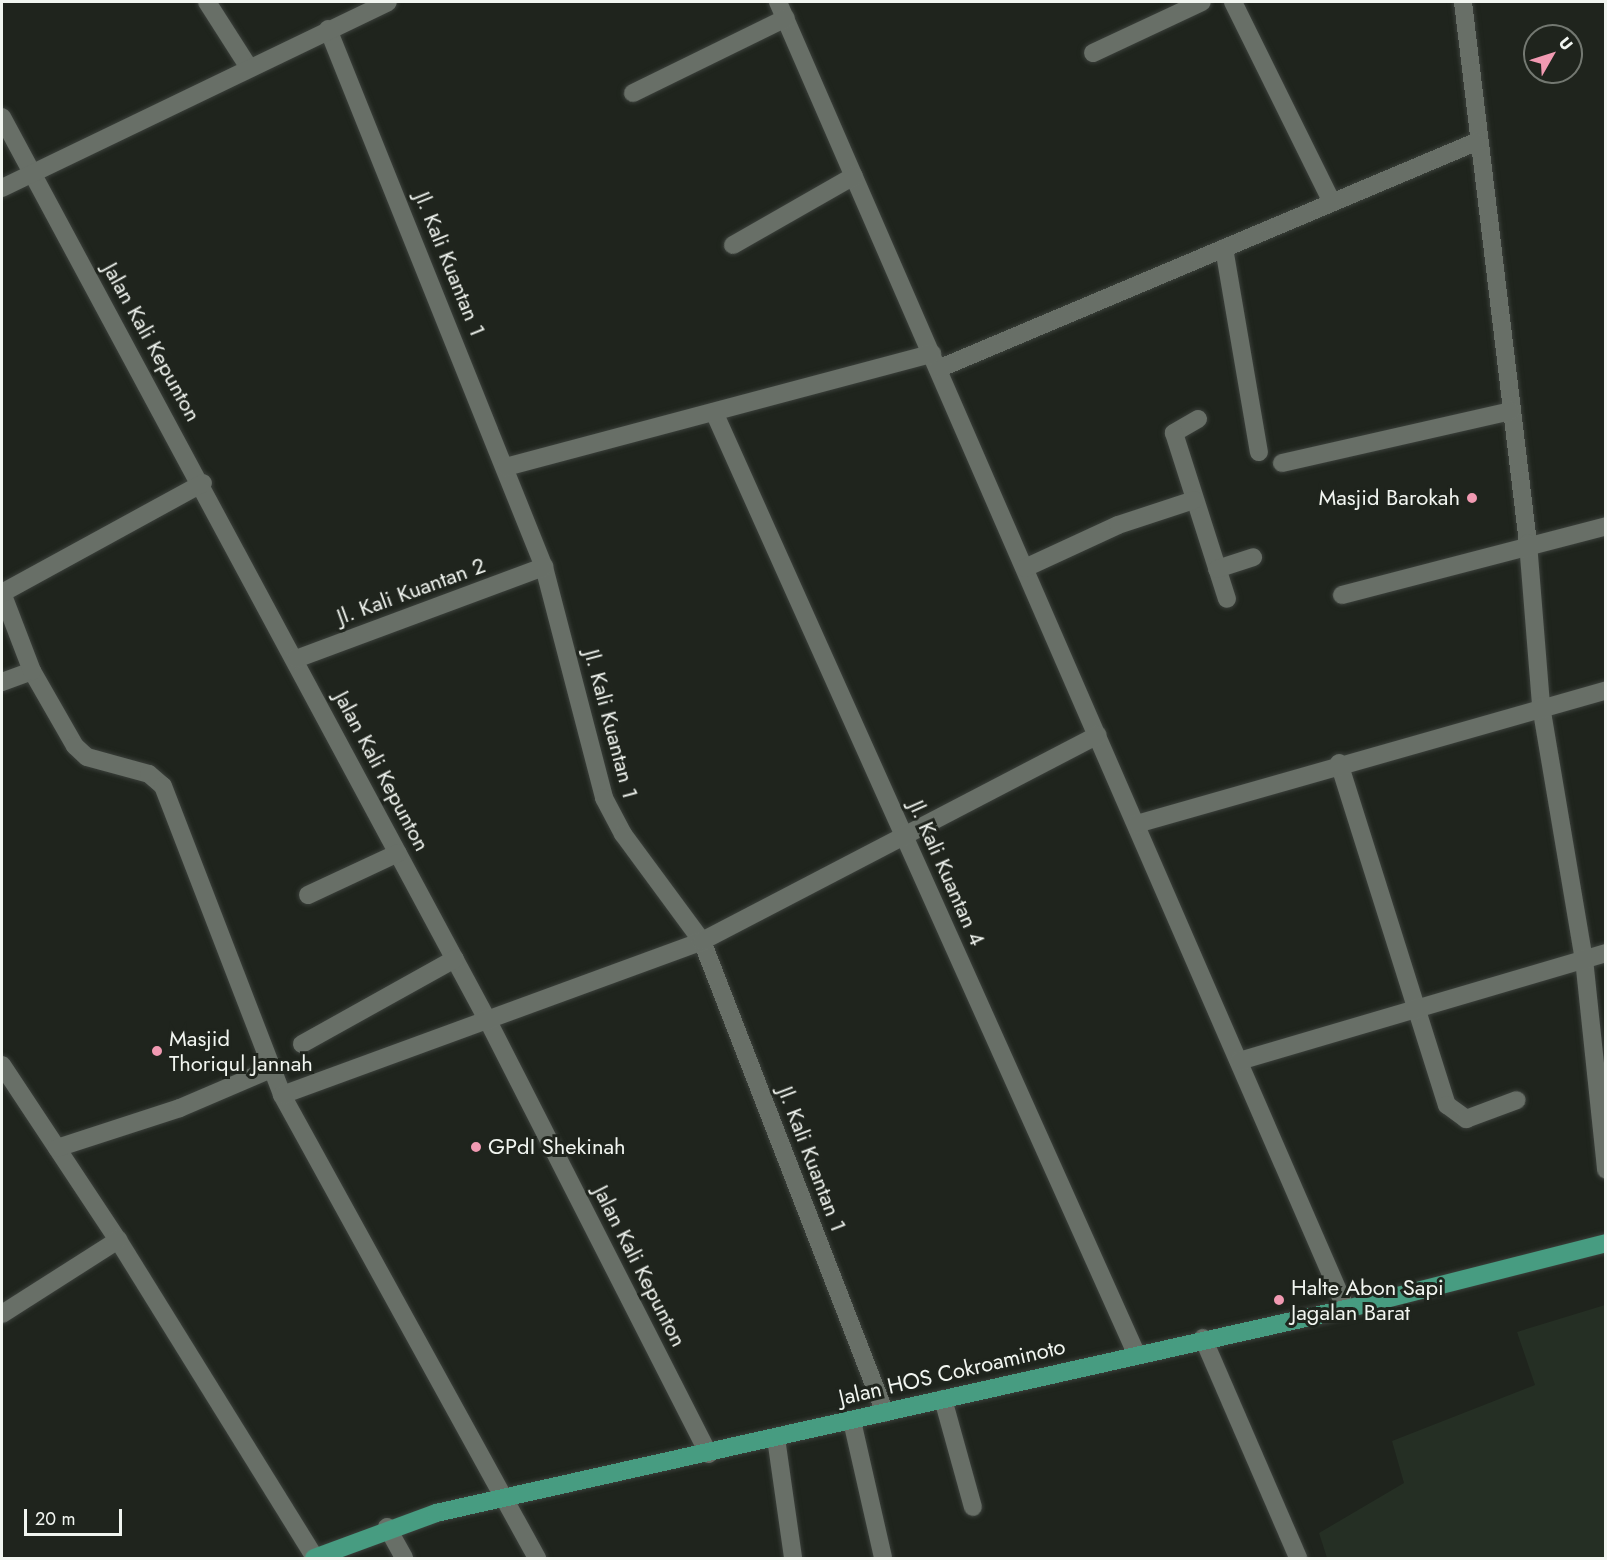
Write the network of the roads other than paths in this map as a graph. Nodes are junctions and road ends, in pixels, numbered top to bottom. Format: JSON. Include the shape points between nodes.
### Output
{"nodes":[{"id":1,"x":207,"y":2,"type":"edge"},
{"id":2,"x":388,"y":2,"type":"edge"},
{"id":3,"x":1202,"y":2,"type":"edge"},
{"id":4,"x":1233,"y":2,"type":"edge"},
{"id":5,"x":1463,"y":2,"type":"edge"},
{"id":6,"x":782,"y":10,"type":"edge"},
{"id":7,"x":328,"y":29,"type":"junction"},
{"id":8,"x":1093,"y":53,"type":"dead end"},
{"id":9,"x":248,"y":66,"type":"junction"},
{"id":10,"x":633,"y":93,"type":"dead end"},
{"id":11,"x":2,"y":117,"type":"edge"},
{"id":12,"x":1476,"y":142,"type":"junction"},
{"id":13,"x":31,"y":173,"type":"junction"},
{"id":14,"x":854,"y":176,"type":"junction"},
{"id":15,"x":2,"y":188,"type":"edge"},
{"id":16,"x":1332,"y":202,"type":"junction"},
{"id":17,"x":734,"y":245,"type":"dead end"},
{"id":18,"x":1224,"y":248,"type":"junction"},
{"id":19,"x":935,"y":361,"type":"junction"},
{"id":20,"x":1510,"y":411,"type":"junction"},
{"id":21,"x":714,"y":412,"type":"junction"},
{"id":22,"x":1198,"y":419,"type":"dead end"},
{"id":23,"x":1259,"y":452,"type":"dead end"},
{"id":24,"x":1281,"y":463,"type":"dead end"},
{"id":25,"x":506,"y":467,"type":"junction"},
{"id":26,"x":203,"y":483,"type":"junction"},
{"id":27,"x":1194,"y":501,"type":"junction"},
{"id":28,"x":1605,"y":526,"type":"edge"},
{"id":29,"x":1528,"y":543,"type":"junction"},
{"id":30,"x":1253,"y":557,"type":"dead end"},
{"id":31,"x":544,"y":567,"type":"junction"},
{"id":32,"x":1025,"y":568,"type":"junction"},
{"id":33,"x":1217,"y":569,"type":"junction"},
{"id":34,"x":2,"y":593,"type":"edge"},
{"id":35,"x":1342,"y":595,"type":"dead end"},
{"id":36,"x":1227,"y":599,"type":"dead end"},
{"id":37,"x":296,"y":659,"type":"junction"},
{"id":38,"x":32,"y":671,"type":"junction"},
{"id":39,"x":2,"y":682,"type":"edge"},
{"id":40,"x":1605,"y":690,"type":"edge"},
{"id":41,"x":1541,"y":706,"type":"junction"},
{"id":42,"x":1098,"y":735,"type":"junction"},
{"id":43,"x":1339,"y":763,"type":"junction"},
{"id":44,"x":1137,"y":824,"type":"junction"},
{"id":45,"x":905,"y":839,"type":"junction"},
{"id":46,"x":398,"y":853,"type":"junction"},
{"id":47,"x":308,"y":895,"type":"dead end"},
{"id":48,"x":702,"y":941,"type":"junction"},
{"id":49,"x":1605,"y":952,"type":"edge"},
{"id":50,"x":455,"y":959,"type":"junction"},
{"id":51,"x":1584,"y":959,"type":"junction"},
{"id":52,"x":1419,"y":1006,"type":"junction"},
{"id":53,"x":488,"y":1021,"type":"junction"},
{"id":54,"x":302,"y":1044,"type":"dead end"},
{"id":55,"x":1239,"y":1061,"type":"junction"},
{"id":56,"x":2,"y":1065,"type":"edge"},
{"id":57,"x":271,"y":1069,"type":"junction"},
{"id":58,"x":282,"y":1095,"type":"junction"},
{"id":59,"x":1517,"y":1100,"type":"dead end"},
{"id":60,"x":57,"y":1148,"type":"junction"},
{"id":61,"x":1605,"y":1170,"type":"edge"},
{"id":62,"x":118,"y":1240,"type":"junction"},
{"id":63,"x":1605,"y":1243,"type":"edge"},
{"id":64,"x":1346,"y":1309,"type":"junction"},
{"id":65,"x":2,"y":1314,"type":"edge"},
{"id":66,"x":1203,"y":1338,"type":"junction"},
{"id":67,"x":1136,"y":1353,"type":"junction"},
{"id":68,"x":943,"y":1399,"type":"junction"},
{"id":69,"x":885,"y":1413,"type":"junction"},
{"id":70,"x":852,"y":1421,"type":"junction"},
{"id":71,"x":776,"y":1438,"type":"junction"},
{"id":72,"x":709,"y":1454,"type":"junction"},
{"id":73,"x":508,"y":1498,"type":"junction"},
{"id":74,"x":973,"y":1507,"type":"dead end"},
{"id":75,"x":387,"y":1527,"type":"junction"},
{"id":76,"x":315,"y":1558,"type":"edge"},
{"id":77,"x":404,"y":1558,"type":"edge"},
{"id":78,"x":537,"y":1558,"type":"edge"},
{"id":79,"x":793,"y":1558,"type":"edge"},
{"id":80,"x":883,"y":1558,"type":"edge"},
{"id":81,"x":1298,"y":1558,"type":"edge"}],
"edges":[{"from":1,"to":9,"type":"street"},
{"from":2,"to":7,"type":"street"},
{"from":3,"to":8,"type":"street"},
{"from":4,"to":16,"type":"street"},
{"from":5,"to":12,"type":"street"},
{"from":6,"to":10,"type":"street"},
{"from":6,"to":14,"type":"street"},
{"from":7,"to":9,"type":"street"},
{"from":7,"to":25,"type":"street","name":"Jl. Kali Kuantan 1"},
{"from":9,"to":13,"type":"street"},
{"from":11,"to":13,"type":"street","name":"Jalan Kali Kepunton"},
{"from":12,"to":16,"type":"street"},
{"from":12,"to":20,"type":"street"},
{"from":13,"to":15,"type":"street"},
{"from":13,"to":26,"type":"street","name":"Jalan Kali Kepunton"},
{"from":14,"to":17,"type":"street"},
{"from":14,"to":19,"type":"street"},
{"from":16,"to":18,"type":"street"},
{"from":18,"to":19,"type":"street"},
{"from":18,"to":23,"type":"street"},
{"from":19,"to":21,"type":"street"},
{"from":19,"to":32,"type":"street"},
{"from":20,"to":24,"type":"street"},
{"from":20,"to":29,"type":"street"},
{"from":21,"to":25,"type":"street"},
{"from":21,"to":45,"type":"street","name":"Jl. Kali Kuantan 4"},
{"from":22,"to":27,"type":"street","via":[[1174,433]]},
{"from":25,"to":31,"type":"street","name":"Jl. Kali Kuantan 1"},
{"from":26,"to":34,"type":"street"},
{"from":26,"to":37,"type":"street","name":"Jalan Kali Kepunton"},
{"from":27,"to":32,"type":"street","via":[[1127,522]]},
{"from":27,"to":33,"type":"street"},
{"from":28,"to":29,"type":"street"},
{"from":29,"to":35,"type":"street"},
{"from":29,"to":41,"type":"street"},
{"from":30,"to":33,"type":"street"},
{"from":31,"to":37,"type":"street","name":"Jl. Kali Kuantan 2"},
{"from":31,"to":48,"type":"street","name":"Jl. Kali Kuantan 1","via":[[604,798],[623,834]]},
{"from":32,"to":42,"type":"street"},
{"from":33,"to":36,"type":"street"},
{"from":34,"to":38,"type":"street"},
{"from":37,"to":46,"type":"street","name":"Jalan Kali Kepunton"},
{"from":38,"to":39,"type":"street"},
{"from":38,"to":57,"type":"street","via":[[75,746],[87,757],[149,774],[163,786]]},
{"from":40,"to":41,"type":"street"},
{"from":41,"to":43,"type":"street"},
{"from":41,"to":51,"type":"street"},
{"from":42,"to":44,"type":"street"},
{"from":42,"to":45,"type":"street"},
{"from":43,"to":44,"type":"street"},
{"from":43,"to":52,"type":"street"},
{"from":44,"to":55,"type":"street"},
{"from":45,"to":48,"type":"street"},
{"from":45,"to":67,"type":"street","name":"Jl. Kali Kuantan 4"},
{"from":46,"to":47,"type":"street"},
{"from":46,"to":50,"type":"street","name":"Jalan Kali Kepunton"},
{"from":48,"to":53,"type":"street"},
{"from":48,"to":69,"type":"street","name":"Jl. Kali Kuantan 1"},
{"from":49,"to":51,"type":"street"},
{"from":50,"to":53,"type":"street","name":"Jalan Kali Kepunton"},
{"from":50,"to":54,"type":"street"},
{"from":51,"to":52,"type":"street"},
{"from":51,"to":61,"type":"street"},
{"from":52,"to":55,"type":"street"},
{"from":52,"to":59,"type":"street","via":[[1455,1116],[1466,1119]]},
{"from":53,"to":58,"type":"street"},
{"from":53,"to":72,"type":"street","name":"Jalan Kali Kepunton"},
{"from":55,"to":64,"type":"street"},
{"from":56,"to":60,"type":"street"},
{"from":57,"to":58,"type":"street"},
{"from":57,"to":60,"type":"street","via":[[180,1108]]},
{"from":58,"to":73,"type":"street"},
{"from":60,"to":62,"type":"street"},
{"from":62,"to":65,"type":"street"},
{"from":62,"to":76,"type":"street"},
{"from":63,"to":64,"type":"main road","name":"Jalan HOS Cokroaminoto"},
{"from":64,"to":66,"type":"main road","name":"Jalan HOS Cokroaminoto"},
{"from":66,"to":67,"type":"main road","name":"Jalan HOS Cokroaminoto"},
{"from":66,"to":81,"type":"street"},
{"from":67,"to":68,"type":"main road","name":"Jalan HOS Cokroaminoto"},
{"from":68,"to":69,"type":"main road","name":"Jalan HOS Cokroaminoto"},
{"from":68,"to":74,"type":"street"},
{"from":69,"to":70,"type":"main road","name":"Jalan HOS Cokroaminoto"},
{"from":70,"to":71,"type":"main road","name":"Jalan HOS Cokroaminoto"},
{"from":70,"to":80,"type":"street"},
{"from":71,"to":72,"type":"main road","name":"Jalan HOS Cokroaminoto"},
{"from":71,"to":79,"type":"street"},
{"from":72,"to":73,"type":"main road","name":"Jalan HOS Cokroaminoto"},
{"from":73,"to":75,"type":"main road","name":"Jalan HOS Cokroaminoto"},
{"from":73,"to":78,"type":"street"},
{"from":75,"to":76,"type":"main road","name":"Jalan HOS Cokroaminoto"},
{"from":75,"to":77,"type":"street"}]}
